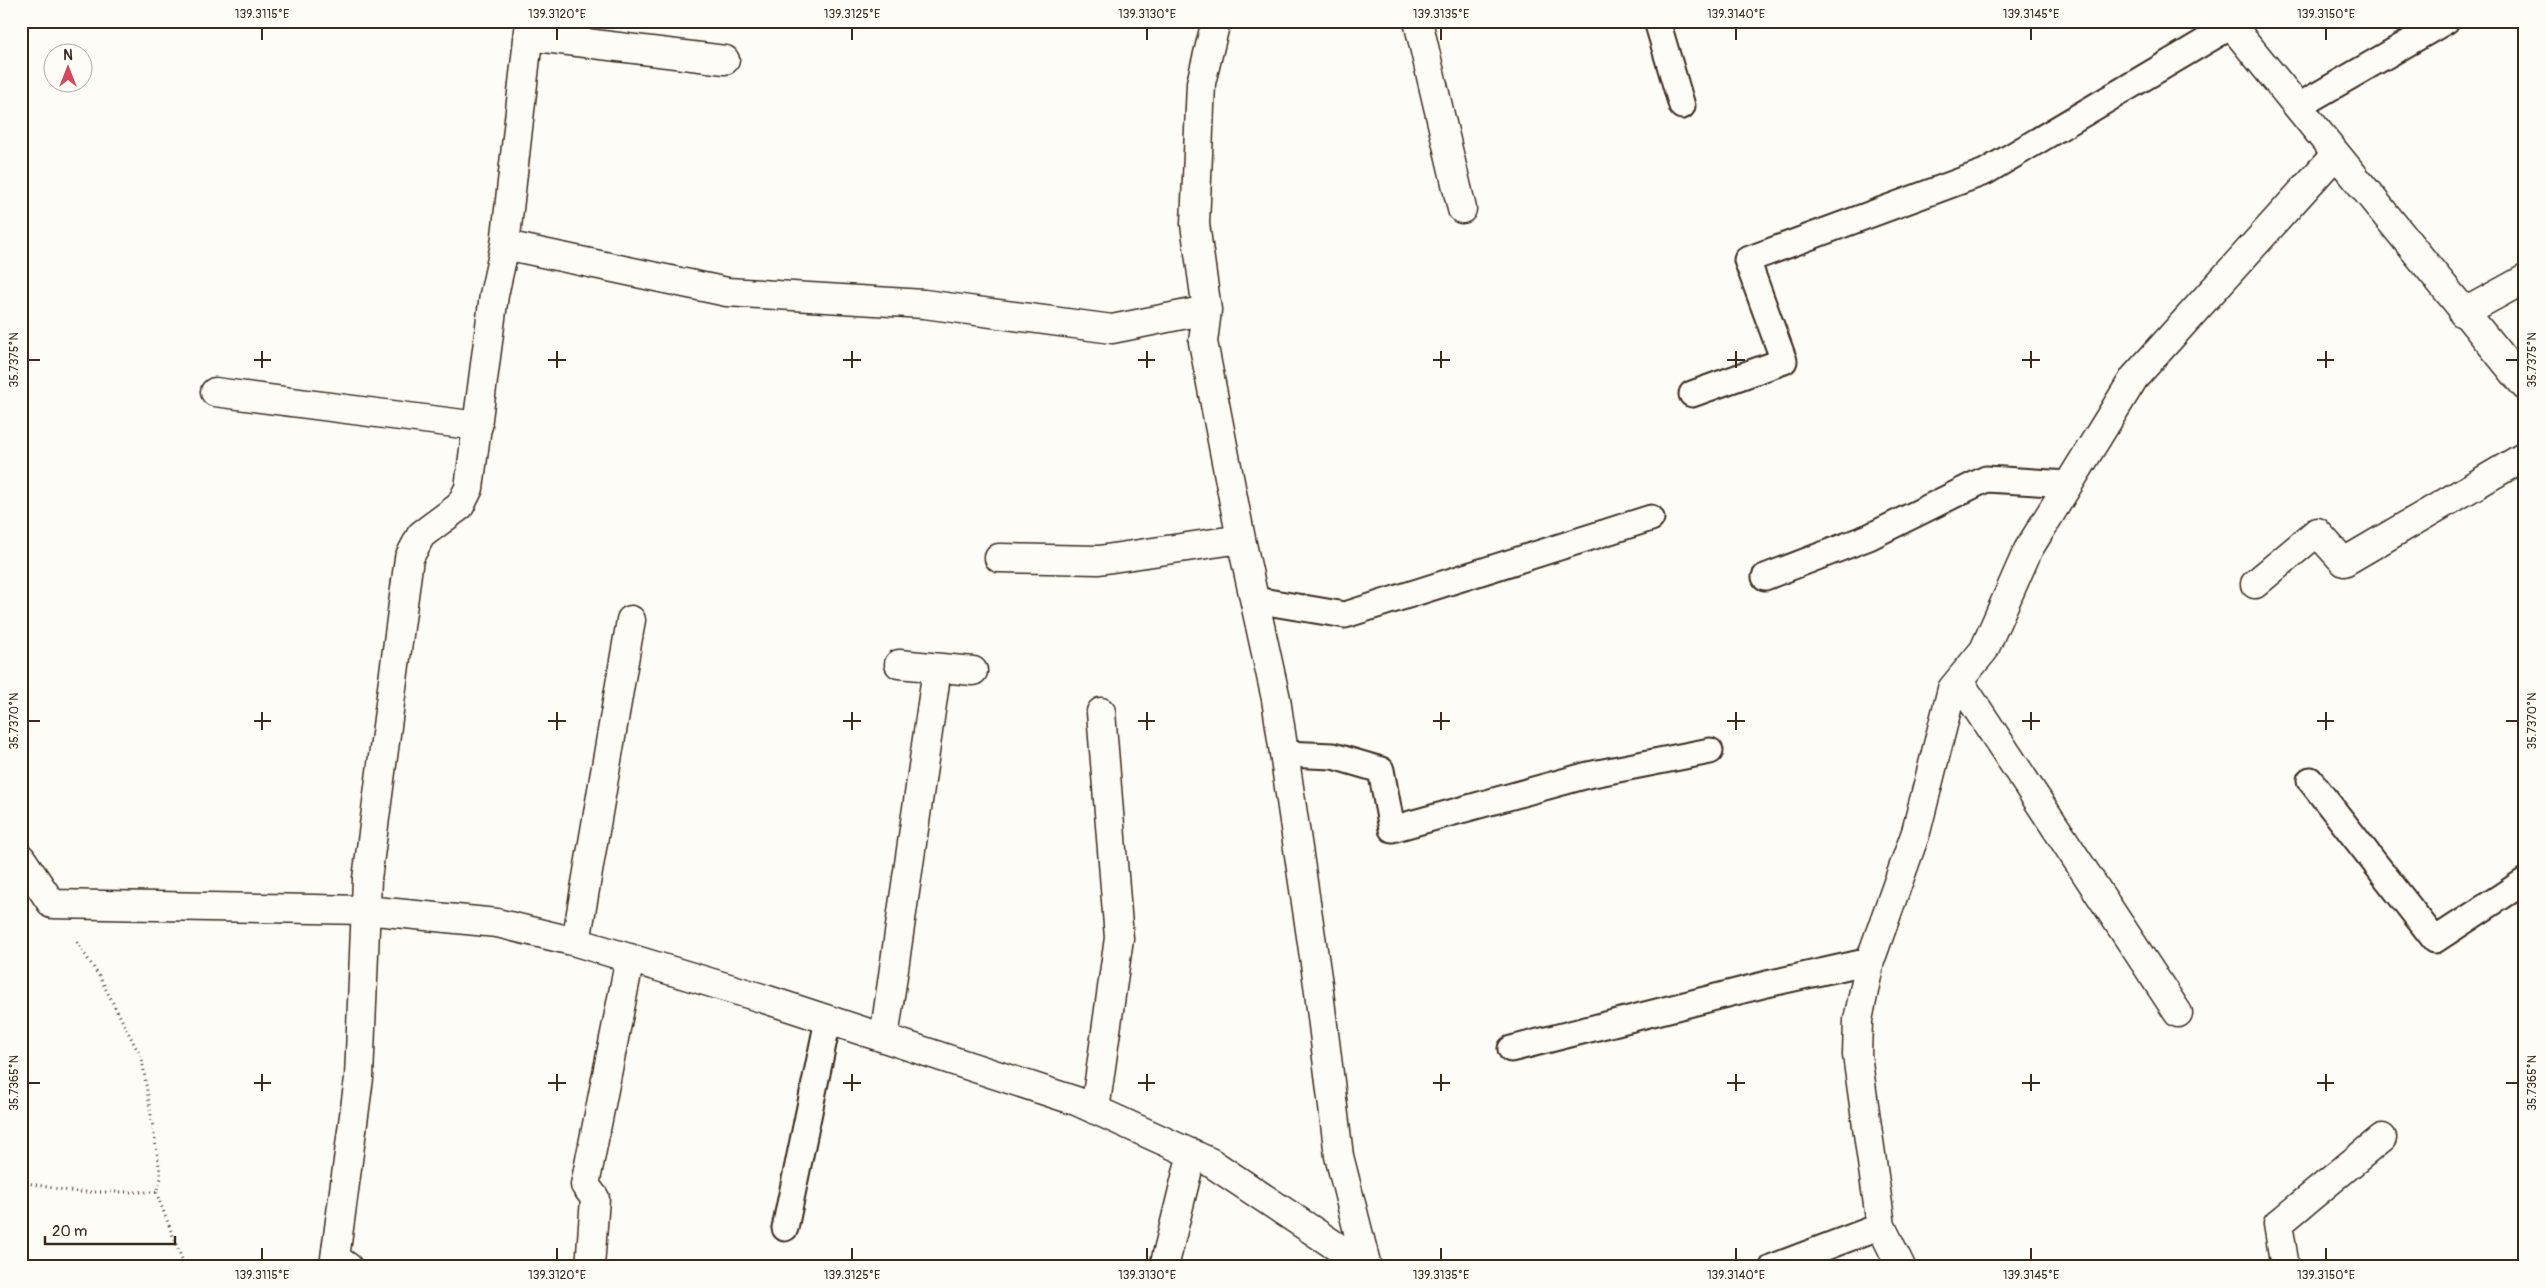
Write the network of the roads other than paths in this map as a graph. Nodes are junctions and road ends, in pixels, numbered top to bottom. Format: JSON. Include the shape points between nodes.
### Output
{"nodes":[{"id":1,"x":1216,"y":21,"type":"edge"},
{"id":2,"x":1418,"y":21,"type":"edge"},
{"id":3,"x":1657,"y":21,"type":"edge"},
{"id":4,"x":2446,"y":21,"type":"edge"},
{"id":5,"x":2230,"y":23,"type":"edge"},
{"id":6,"x":529,"y":29,"type":"edge"},
{"id":7,"x":724,"y":60,"type":"dead end"},
{"id":8,"x":1682,"y":106,"type":"dead end"},
{"id":9,"x":2297,"y":107,"type":"junction"},
{"id":10,"x":2335,"y":155,"type":"junction"},
{"id":11,"x":1462,"y":209,"type":"dead end"},
{"id":12,"x":505,"y":245,"type":"junction"},
{"id":13,"x":2525,"y":279,"type":"edge"},
{"id":14,"x":1207,"y":310,"type":"junction"},
{"id":15,"x":2464,"y":313,"type":"junction"},
{"id":16,"x":2525,"y":386,"type":"edge"},
{"id":17,"x":215,"y":392,"type":"dead end"},
{"id":18,"x":1692,"y":394,"type":"dead end"},
{"id":19,"x":478,"y":426,"type":"junction"},
{"id":20,"x":2525,"y":456,"type":"edge"},
{"id":21,"x":2068,"y":484,"type":"junction"},
{"id":22,"x":1651,"y":518,"type":"dead end"},
{"id":23,"x":1242,"y":539,"type":"junction"},
{"id":24,"x":999,"y":558,"type":"dead end"},
{"id":25,"x":1765,"y":577,"type":"dead end"},
{"id":26,"x":2255,"y":584,"type":"dead end"},
{"id":27,"x":1255,"y":600,"type":"junction"},
{"id":28,"x":631,"y":620,"type":"dead end"},
{"id":29,"x":899,"y":664,"type":"dead end"},
{"id":30,"x":937,"y":669,"type":"junction"},
{"id":31,"x":973,"y":671,"type":"dead end"},
{"id":32,"x":1960,"y":681,"type":"junction"},
{"id":33,"x":1101,"y":712,"type":"dead end"},
{"id":34,"x":1710,"y":752,"type":"dead end"},
{"id":35,"x":1284,"y":754,"type":"junction"},
{"id":36,"x":2310,"y":780,"type":"dead end"},
{"id":37,"x":21,"y":858,"type":"edge"},
{"id":38,"x":2525,"y":881,"type":"edge"},
{"id":39,"x":365,"y":910,"type":"junction"},
{"id":40,"x":576,"y":942,"type":"junction"},
{"id":41,"x":630,"y":958,"type":"junction"},
{"id":42,"x":1870,"y":961,"type":"junction"},
{"id":43,"x":2178,"y":1013,"type":"dead end"},
{"id":44,"x":828,"y":1020,"type":"junction"},
{"id":45,"x":884,"y":1038,"type":"junction"},
{"id":46,"x":1511,"y":1049,"type":"dead end"},
{"id":47,"x":1095,"y":1110,"type":"junction"},
{"id":48,"x":2382,"y":1138,"type":"dead end"},
{"id":49,"x":1192,"y":1153,"type":"junction"},
{"id":50,"x":1881,"y":1226,"type":"junction"},
{"id":51,"x":785,"y":1228,"type":"dead end"},
{"id":52,"x":348,"y":1267,"type":"edge"},
{"id":53,"x":590,"y":1267,"type":"edge"},
{"id":54,"x":1164,"y":1267,"type":"edge"},
{"id":55,"x":1367,"y":1267,"type":"edge"},
{"id":56,"x":1772,"y":1267,"type":"edge"},
{"id":57,"x":1901,"y":1267,"type":"edge"},
{"id":58,"x":2285,"y":1267,"type":"edge"}],
"edges":[{"from":1,"to":14,"type":"street","via":[[1201,83],[1195,224]]},
{"from":2,"to":11,"type":"street"},
{"from":3,"to":8,"type":"lane"},
{"from":4,"to":9,"type":"lane"},
{"from":5,"to":9,"type":"street"},
{"from":5,"to":18,"type":"lane","via":[[1985,172],[1747,260],[1784,361]]},
{"from":6,"to":7,"type":"street"},
{"from":6,"to":12,"type":"street"},
{"from":9,"to":10,"type":"street"},
{"from":10,"to":15,"type":"street"},
{"from":10,"to":21,"type":"street","via":[[2134,378]]},
{"from":12,"to":14,"type":"street","via":[[727,292],[924,304],[1112,329]]},
{"from":12,"to":19,"type":"street","via":[[494,294]]},
{"from":13,"to":15,"type":"street"},
{"from":14,"to":23,"type":"street","via":[[1203,342]]},
{"from":15,"to":16,"type":"street"},
{"from":17,"to":19,"type":"street"},
{"from":19,"to":39,"type":"street","via":[[469,488],[460,506],[421,535],[409,558]]},
{"from":20,"to":26,"type":"street","via":[[2344,562],[2317,532]]},
{"from":21,"to":25,"type":"lane","via":[[1986,479],[1869,538]]},
{"from":21,"to":32,"type":"street","via":[[2028,550],[1984,650]]},
{"from":22,"to":27,"type":"lane","via":[[1345,615]]},
{"from":23,"to":24,"type":"street","via":[[1099,560]]},
{"from":23,"to":27,"type":"street"},
{"from":27,"to":35,"type":"street"},
{"from":28,"to":40,"type":"street"},
{"from":29,"to":30,"type":"street"},
{"from":30,"to":31,"type":"street"},
{"from":30,"to":45,"type":"street"},
{"from":32,"to":42,"type":"street","via":[[1952,689],[1916,832]]},
{"from":32,"to":43,"type":"street"},
{"from":33,"to":47,"type":"street","via":[[1119,938]]},
{"from":34,"to":35,"type":"lane","via":[[1588,775],[1392,829],[1381,770],[1334,756]]},
{"from":35,"to":55,"type":"street","via":[[1318,984],[1339,1156]]},
{"from":36,"to":38,"type":"lane","via":[[2434,940]]},
{"from":37,"to":39,"type":"street","via":[[52,904]]},
{"from":39,"to":40,"type":"street","via":[[497,923]]},
{"from":39,"to":52,"type":"street","via":[[359,1078],[336,1258]]},
{"from":40,"to":41,"type":"street"},
{"from":41,"to":44,"type":"street"},
{"from":41,"to":53,"type":"street","via":[[585,1185],[595,1198]]},
{"from":42,"to":46,"type":"lane"},
{"from":42,"to":50,"type":"street","via":[[1858,1020],[1858,1055]]},
{"from":44,"to":45,"type":"street"},
{"from":44,"to":51,"type":"lane"},
{"from":45,"to":47,"type":"street"},
{"from":47,"to":49,"type":"street"},
{"from":48,"to":58,"type":"street","via":[[2278,1224]]},
{"from":49,"to":54,"type":"street"},
{"from":49,"to":55,"type":"street"},
{"from":50,"to":56,"type":"lane"},
{"from":50,"to":57,"type":"street"}]}
